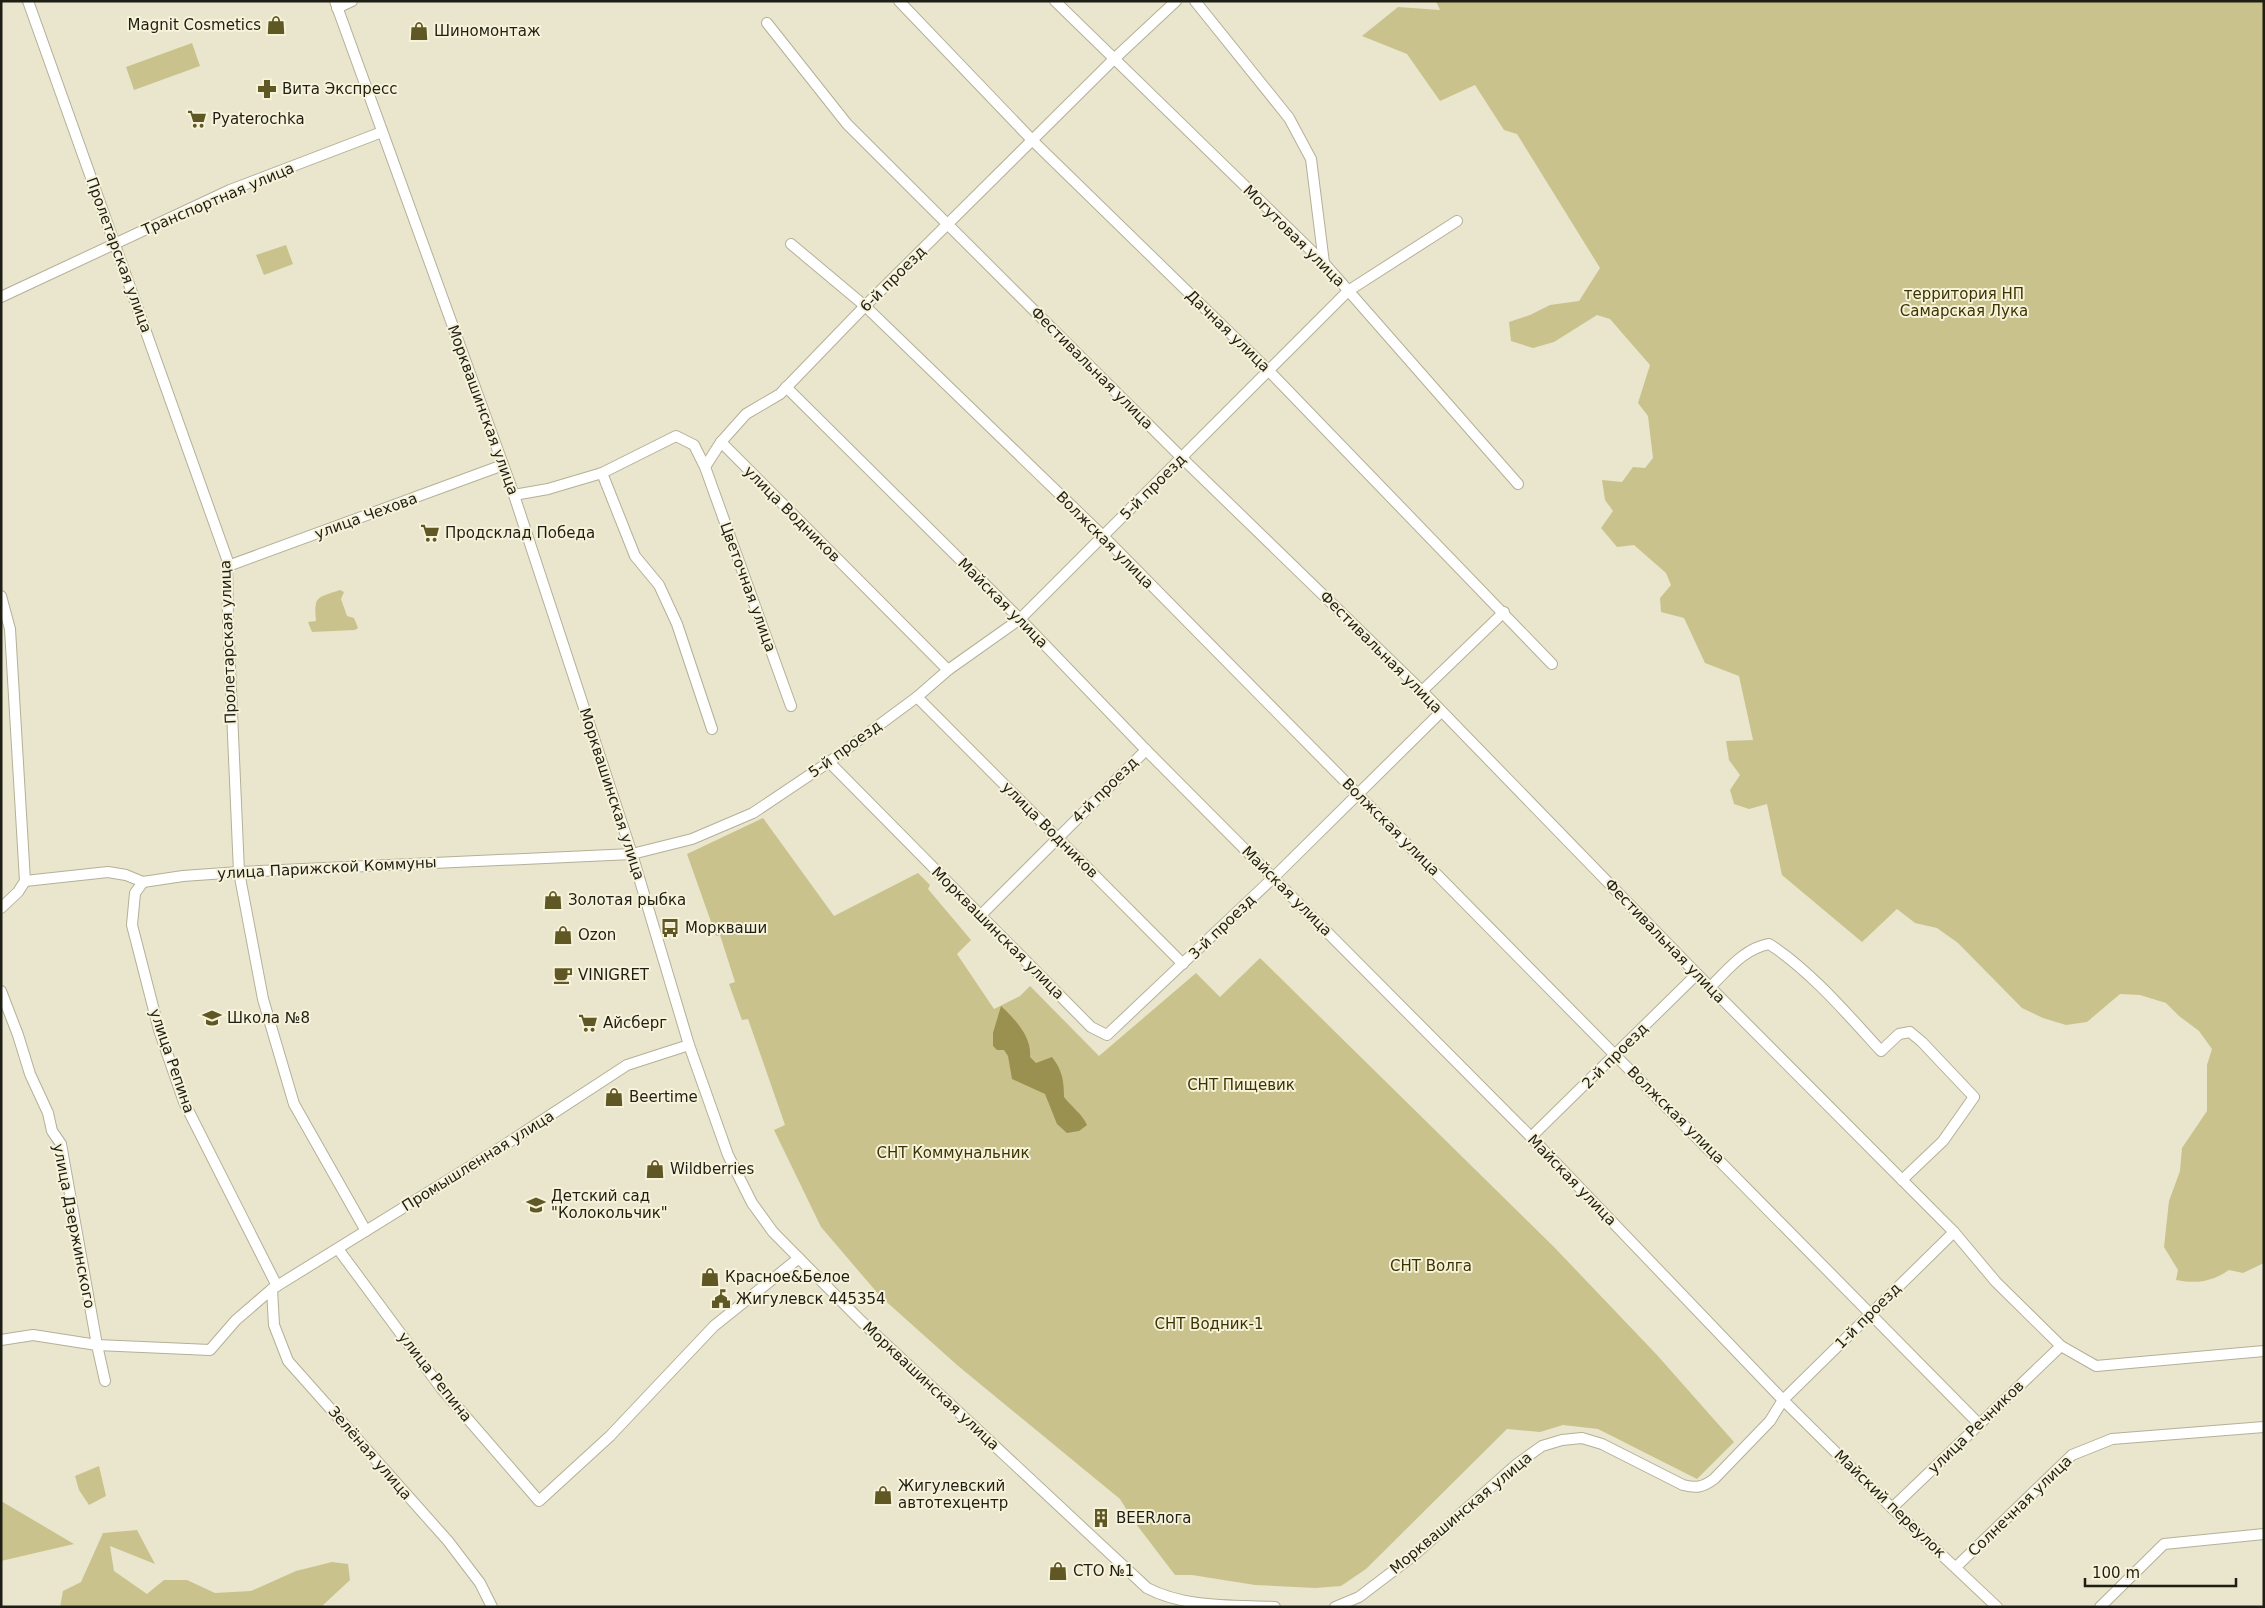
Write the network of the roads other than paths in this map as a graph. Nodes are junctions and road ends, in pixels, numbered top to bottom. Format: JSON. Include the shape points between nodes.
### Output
{"nodes":[{"id":1,"x":28,"y":1,"type":"edge"},
{"id":2,"x":352,"y":1,"type":"edge"},
{"id":3,"x":899,"y":1,"type":"edge"},
{"id":4,"x":1055,"y":1,"type":"edge"},
{"id":5,"x":1176,"y":1,"type":"edge"},
{"id":6,"x":1195,"y":1,"type":"edge"},
{"id":7,"x":336,"y":5,"type":"edge"},
{"id":8,"x":767,"y":23,"type":"dead end"},
{"id":9,"x":1114,"y":60,"type":"junction"},
{"id":10,"x":382,"y":132,"type":"junction"},
{"id":11,"x":1033,"y":141,"type":"junction"},
{"id":12,"x":1457,"y":221,"type":"dead end"},
{"id":13,"x":949,"y":223,"type":"junction"},
{"id":14,"x":116,"y":243,"type":"junction"},
{"id":15,"x":791,"y":244,"type":"dead end"},
{"id":16,"x":1324,"y":263,"type":"junction"},
{"id":17,"x":1348,"y":291,"type":"junction"},
{"id":18,"x":1,"y":297,"type":"edge"},
{"id":19,"x":865,"y":306,"type":"junction"},
{"id":20,"x":1268,"y":370,"type":"junction"},
{"id":21,"x":786,"y":387,"type":"junction"},
{"id":22,"x":721,"y":442,"type":"junction"},
{"id":23,"x":1182,"y":458,"type":"junction"},
{"id":24,"x":504,"y":465,"type":"junction"},
{"id":25,"x":705,"y":468,"type":"junction"},
{"id":26,"x":602,"y":473,"type":"junction"},
{"id":27,"x":1518,"y":484,"type":"dead end"},
{"id":28,"x":514,"y":494,"type":"junction"},
{"id":29,"x":1104,"y":537,"type":"junction"},
{"id":30,"x":228,"y":566,"type":"junction"},
{"id":31,"x":1,"y":596,"type":"edge"},
{"id":32,"x":1504,"y":612,"type":"junction"},
{"id":33,"x":1020,"y":619,"type":"junction"},
{"id":34,"x":1552,"y":664,"type":"dead end"},
{"id":35,"x":948,"y":670,"type":"junction"},
{"id":36,"x":1422,"y":691,"type":"junction"},
{"id":37,"x":917,"y":697,"type":"junction"},
{"id":38,"x":792,"y":706,"type":"dead end"},
{"id":39,"x":1441,"y":712,"type":"junction"},
{"id":40,"x":712,"y":729,"type":"dead end"},
{"id":41,"x":1146,"y":750,"type":"junction"},
{"id":42,"x":829,"y":762,"type":"junction"},
{"id":43,"x":1358,"y":794,"type":"junction"},
{"id":44,"x":1058,"y":838,"type":"junction"},
{"id":45,"x":632,"y":854,"type":"junction"},
{"id":46,"x":239,"y":872,"type":"junction"},
{"id":47,"x":1274,"y":877,"type":"junction"},
{"id":48,"x":25,"y":881,"type":"junction"},
{"id":49,"x":143,"y":882,"type":"junction"},
{"id":50,"x":1,"y":908,"type":"edge"},
{"id":51,"x":980,"y":916,"type":"junction"},
{"id":52,"x":1183,"y":964,"type":"junction"},
{"id":53,"x":1697,"y":974,"type":"junction"},
{"id":54,"x":1710,"y":987,"type":"junction"},
{"id":55,"x":1,"y":991,"type":"edge"},
{"id":56,"x":1107,"y":1034,"type":"joint"},
{"id":57,"x":689,"y":1045,"type":"junction"},
{"id":58,"x":1616,"y":1055,"type":"junction"},
{"id":59,"x":1531,"y":1137,"type":"junction"},
{"id":60,"x":1902,"y":1180,"type":"junction"},
{"id":61,"x":366,"y":1231,"type":"junction"},
{"id":62,"x":1954,"y":1232,"type":"junction"},
{"id":63,"x":338,"y":1249,"type":"junction"},
{"id":64,"x":799,"y":1258,"type":"junction"},
{"id":65,"x":275,"y":1288,"type":"junction"},
{"id":66,"x":1871,"y":1314,"type":"junction"},
{"id":67,"x":1,"y":1340,"type":"edge"},
{"id":68,"x":97,"y":1345,"type":"junction"},
{"id":69,"x":2061,"y":1346,"type":"junction"},
{"id":70,"x":2264,"y":1351,"type":"edge"},
{"id":71,"x":106,"y":1381,"type":"dead end"},
{"id":72,"x":1783,"y":1400,"type":"junction"},
{"id":73,"x":1978,"y":1423,"type":"junction"},
{"id":74,"x":2264,"y":1427,"type":"edge"},
{"id":75,"x":1892,"y":1508,"type":"junction"},
{"id":76,"x":2264,"y":1534,"type":"edge"},
{"id":77,"x":1956,"y":1567,"type":"junction"},
{"id":78,"x":1180,"y":1604,"type":"edge"},
{"id":79,"x":487,"y":1605,"type":"edge"},
{"id":80,"x":1275,"y":1607,"type":"edge"},
{"id":81,"x":1335,"y":1607,"type":"edge"},
{"id":82,"x":1997,"y":1607,"type":"edge"},
{"id":83,"x":2100,"y":1607,"type":"edge"}],
"edges":[{"from":1,"to":14,"type":"street","name":"Пролетарская улица"},
{"from":2,"to":7,"type":"street"},
{"from":3,"to":11,"type":"street","name":"Дачная улица"},
{"from":4,"to":9,"type":"street","name":"Могутовая улица"},
{"from":5,"to":9,"type":"street","name":"6-й проезд"},
{"from":6,"to":16,"type":"street","via":[[1289,118],[1311,159]]},
{"from":7,"to":10,"type":"street","name":"Морквашинская улица"},
{"from":8,"to":13,"type":"street","name":"Фестивальная улица","via":[[847,124]]},
{"from":9,"to":11,"type":"street","name":"6-й проезд"},
{"from":9,"to":16,"type":"street","name":"Могутовая улица"},
{"from":10,"to":14,"type":"street","name":"Транспортная улица","via":[[230,190]]},
{"from":10,"to":24,"type":"street","name":"Морквашинская улица"},
{"from":11,"to":13,"type":"street","name":"6-й проезд"},
{"from":11,"to":20,"type":"street","name":"Дачная улица"},
{"from":12,"to":17,"type":"street","name":"5-й проезд"},
{"from":13,"to":19,"type":"street","name":"6-й проезд"},
{"from":13,"to":23,"type":"street","name":"Фестивальная улица"},
{"from":14,"to":18,"type":"street","name":"Транспортная улица"},
{"from":14,"to":30,"type":"street","name":"Пролетарская улица"},
{"from":15,"to":19,"type":"street","name":"Волжская улица"},
{"from":16,"to":17,"type":"street","name":"Могутовая улица"},
{"from":17,"to":20,"type":"street","name":"5-й проезд"},
{"from":17,"to":27,"type":"street","name":"Могутовая улица"},
{"from":19,"to":21,"type":"street","name":"6-й проезд"},
{"from":19,"to":29,"type":"street","name":"Волжская улица"},
{"from":20,"to":23,"type":"street","name":"5-й проезд"},
{"from":20,"to":32,"type":"street","name":"Дачная улица"},
{"from":21,"to":22,"type":"street","name":"6-й проезд","via":[[746,414]]},
{"from":21,"to":33,"type":"street","name":"Майская улица"},
{"from":22,"to":25,"type":"street","name":"6-й проезд"},
{"from":22,"to":35,"type":"street","name":"улица Водников"},
{"from":23,"to":29,"type":"street","name":"5-й проезд"},
{"from":23,"to":36,"type":"street","name":"Фестивальная улица"},
{"from":24,"to":28,"type":"street","name":"Морквашинская улица"},
{"from":24,"to":30,"type":"street","name":"улица Чехова"},
{"from":25,"to":26,"type":"street","via":[[694,445],[676,436]]},
{"from":25,"to":38,"type":"street","name":"Цветочная улица"},
{"from":26,"to":28,"type":"street","via":[[548,489]]},
{"from":26,"to":40,"type":"street","via":[[635,556],[659,585],[678,624]]},
{"from":28,"to":45,"type":"street","name":"Морквашинская улица"},
{"from":29,"to":33,"type":"street","name":"5-й проезд"},
{"from":29,"to":43,"type":"street","name":"Волжская улица"},
{"from":30,"to":46,"type":"street","name":"Пролетарская улица"},
{"from":31,"to":48,"type":"street","via":[[10,628]]},
{"from":32,"to":34,"type":"street","name":"Дачная улица"},
{"from":32,"to":36,"type":"street"},
{"from":33,"to":35,"type":"street","name":"5-й проезд"},
{"from":33,"to":41,"type":"street","name":"Майская улица"},
{"from":35,"to":37,"type":"street","name":"5-й проезд"},
{"from":36,"to":39,"type":"street","name":"Фестивальная улица"},
{"from":37,"to":42,"type":"street","name":"5-й проезд"},
{"from":37,"to":44,"type":"street","name":"улица Водников"},
{"from":39,"to":43,"type":"street","name":"3-й проезд"},
{"from":39,"to":53,"type":"street","name":"Фестивальная улица"},
{"from":41,"to":44,"type":"street","name":"4-й проезд"},
{"from":41,"to":47,"type":"street","name":"Майская улица"},
{"from":42,"to":45,"type":"street","name":"5-й проезд","via":[[753,814],[692,839]]},
{"from":42,"to":51,"type":"street","name":"Морквашинская улица"},
{"from":43,"to":47,"type":"street","name":"3-й проезд"},
{"from":43,"to":58,"type":"street","name":"Волжская улица"},
{"from":44,"to":51,"type":"street","name":"4-й проезд"},
{"from":44,"to":52,"type":"street","name":"улица Водников"},
{"from":45,"to":46,"type":"street","name":"улица Парижской Коммуны"},
{"from":45,"to":57,"type":"street","name":"Морквашинская улица"},
{"from":46,"to":49,"type":"street","name":"улица Парижской Коммуны"},
{"from":46,"to":61,"type":"street","name":"Пролетарская улица","via":[[263,999],[294,1104]]},
{"from":47,"to":52,"type":"street","name":"3-й проезд"},
{"from":47,"to":59,"type":"street","name":"Майская улица"},
{"from":48,"to":49,"type":"street","name":"улица Парижской Коммуны","via":[[108,872]]},
{"from":48,"to":50,"type":"street"},
{"from":49,"to":65,"type":"street","name":"улица Репина","via":[[136,892],[132,926],[159,1030],[184,1102]]},
{"from":51,"to":56,"type":"street","name":"Морквашинская улица","via":[[1091,1027]]},
{"from":52,"to":56,"type":"street","name":"3-й проезд"},
{"from":53,"to":54,"type":"street","name":"Фестивальная улица"},
{"from":53,"to":58,"type":"street","name":"2-й проезд"},
{"from":54,"to":60,"type":"street","name":"Фестивальная улица"},
{"from":54,"to":60,"type":"street","via":[[1743,955],[1756,946],[1768,944],[1819,987],[1881,1051],[1899,1034],[1910,1032],[1922,1042],[1974,1097],[1943,1141]]},
{"from":55,"to":68,"type":"street","name":"улица Дзержинского","via":[[52,1131],[61,1144]]},
{"from":57,"to":61,"type":"street","name":"Промышленная улица","via":[[627,1065]]},
{"from":57,"to":64,"type":"street","name":"Морквашинская улица","via":[[728,1155],[752,1203],[773,1232]]},
{"from":58,"to":59,"type":"street","name":"2-й проезд"},
{"from":58,"to":66,"type":"street","name":"Волжская улица"},
{"from":59,"to":72,"type":"street","name":"Майская улица"},
{"from":60,"to":62,"type":"street","name":"Фестивальная улица"},
{"from":61,"to":63,"type":"street","name":"Промышленная улица"},
{"from":62,"to":66,"type":"street","name":"1-й проезд"},
{"from":62,"to":69,"type":"street","name":"Фестивальная улица","via":[[1996,1282]]},
{"from":63,"to":64,"type":"street","name":"улица Репина","via":[[441,1388],[539,1500],[610,1436],[714,1326]]},
{"from":63,"to":65,"type":"street","name":"Промышленная улица"},
{"from":64,"to":78,"type":"street","name":"Морквашинская улица","via":[[1147,1588]]},
{"from":65,"to":68,"type":"street","name":"Промышленная улица","via":[[236,1320],[210,1350]]},
{"from":65,"to":79,"type":"street","name":"Зелёная улица","via":[[274,1325],[288,1360],[448,1541],[480,1583]]},
{"from":66,"to":72,"type":"street","name":"1-й проезд"},
{"from":66,"to":73,"type":"street","name":"Волжская улица"},
{"from":67,"to":68,"type":"street","name":"Промышленная улица","via":[[33,1335]]},
{"from":68,"to":71,"type":"street","name":"улица Дзержинского"},
{"from":69,"to":70,"type":"street","name":"Фестивальная улица","via":[[2096,1366]]},
{"from":69,"to":73,"type":"street","name":"улица Речников"},
{"from":72,"to":75,"type":"street","name":"Майский переулок"},
{"from":72,"to":81,"type":"street","name":"Морквашинская улица","via":[[1770,1421],[1714,1479],[1696,1488],[1683,1485],[1602,1444],[1582,1438],[1542,1446],[1517,1464],[1413,1556],[1359,1597]]},
{"from":73,"to":75,"type":"street","name":"улица Речников"},
{"from":74,"to":77,"type":"street","name":"Солнечная улица","via":[[2112,1439],[2072,1455]]},
{"from":75,"to":77,"type":"street","name":"Майский переулок"},
{"from":76,"to":83,"type":"street","via":[[2164,1544]]},
{"from":77,"to":82,"type":"street","name":"Майский переулок"},
{"from":78,"to":80,"type":"street","name":"Морквашинская улица"}]}
